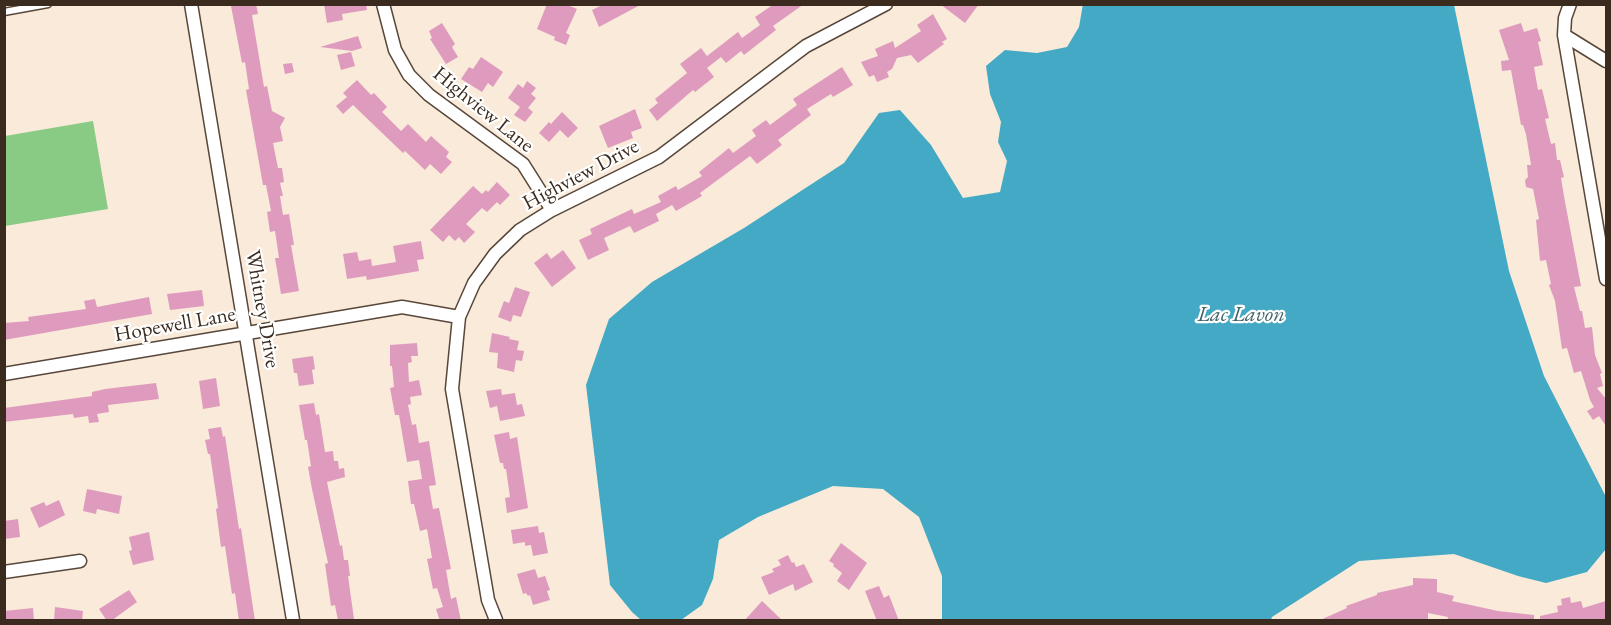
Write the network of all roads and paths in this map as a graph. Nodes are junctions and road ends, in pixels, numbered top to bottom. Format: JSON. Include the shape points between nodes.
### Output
{"nodes":[{"id":1,"x":48,"y":4,"type":"edge"},
{"id":2,"x":191,"y":4,"type":"edge"},
{"id":3,"x":383,"y":4,"type":"edge"},
{"id":4,"x":886,"y":4,"type":"edge"},
{"id":5,"x":1570,"y":4,"type":"edge"},
{"id":6,"x":4,"y":12,"type":"edge"},
{"id":7,"x":1564,"y":35,"type":"junction"},
{"id":8,"x":1606,"y":61,"type":"edge"},
{"id":9,"x":552,"y":210,"type":"junction"},
{"id":10,"x":1606,"y":279,"type":"edge"},
{"id":11,"x":459,"y":317,"type":"junction"},
{"id":12,"x":246,"y":332,"type":"junction"},
{"id":13,"x":4,"y":374,"type":"edge"},
{"id":14,"x":80,"y":561,"type":"dead end"},
{"id":15,"x":4,"y":572,"type":"edge"},
{"id":16,"x":293,"y":621,"type":"edge"},
{"id":17,"x":496,"y":621,"type":"edge"}],
"edges":[{"from":1,"to":6,"type":"lane"},
{"from":2,"to":12,"type":"street","name":"Whitney Drive"},
{"from":3,"to":9,"type":"street","name":"Highview Lane","via":[[395,50],[409,75],[429,95],[523,164]]},
{"from":4,"to":9,"type":"street","name":"Highview Drive","via":[[806,46],[659,157]]},
{"from":5,"to":7,"type":"street"},
{"from":7,"to":8,"type":"street"},
{"from":7,"to":10,"type":"street"},
{"from":9,"to":11,"type":"street","name":"Highview Drive","via":[[520,230],[495,254],[474,283]]},
{"from":11,"to":12,"type":"street","name":"Hopewell Lane","via":[[402,307]]},
{"from":11,"to":17,"type":"street","name":"Highview Drive","via":[[452,389],[488,600]]},
{"from":12,"to":13,"type":"street","name":"Hopewell Lane"},
{"from":12,"to":16,"type":"street","name":"Whitney Drive"},
{"from":14,"to":15,"type":"street"}]}
